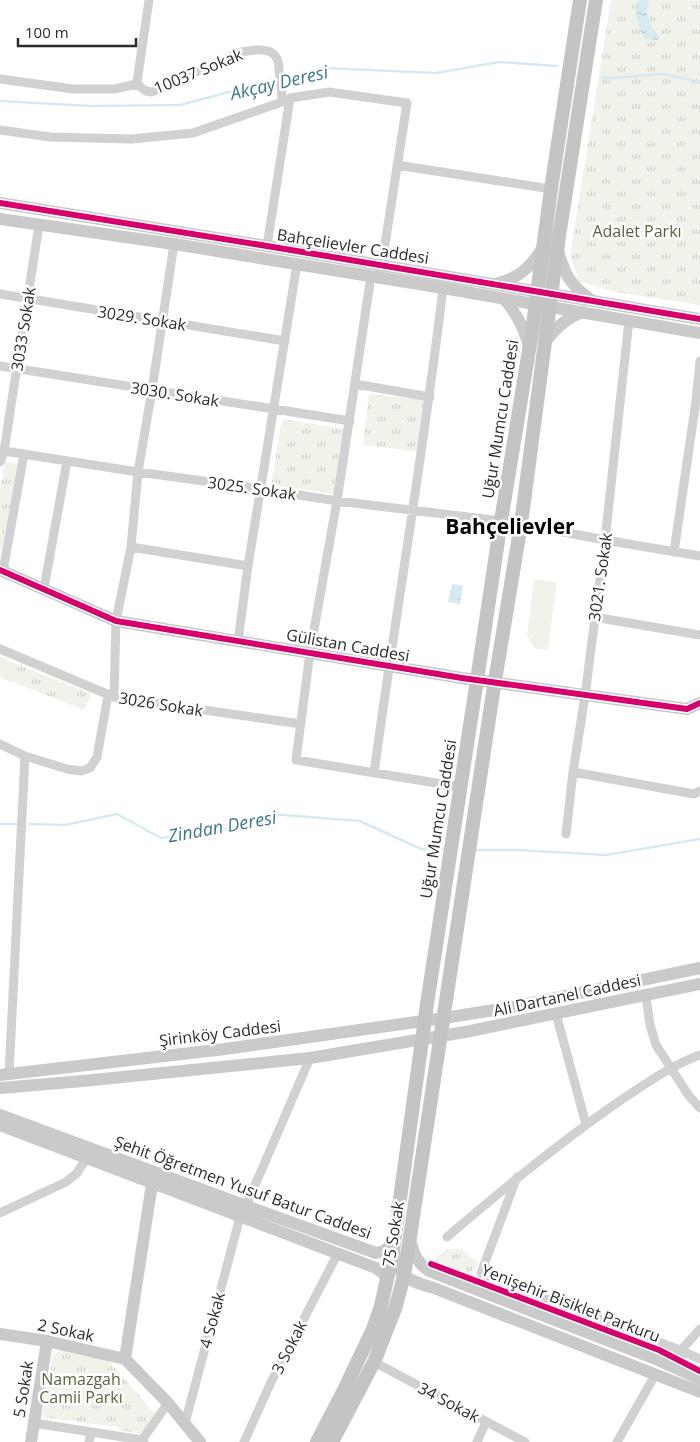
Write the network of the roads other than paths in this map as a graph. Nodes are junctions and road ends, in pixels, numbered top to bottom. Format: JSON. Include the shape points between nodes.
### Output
{"nodes":[{"id":1,"x":149,"y":0,"type":"edge"},
{"id":2,"x":580,"y":0,"type":"edge"},
{"id":3,"x":596,"y":0,"type":"edge"},
{"id":4,"x":0,"y":79,"type":"edge"},
{"id":5,"x":139,"y":86,"type":"junction"},
{"id":6,"x":286,"y":100,"type":"junction"},
{"id":7,"x":0,"y":130,"type":"edge"},
{"id":8,"x":397,"y":165,"type":"junction"},
{"id":9,"x":551,"y":190,"type":"junction"},
{"id":10,"x":0,"y":203,"type":"edge"},
{"id":11,"x":0,"y":218,"type":"edge"},
{"id":12,"x":39,"y":225,"type":"junction"},
{"id":13,"x":174,"y":244,"type":"junction"},
{"id":14,"x":267,"y":246,"type":"junction"},
{"id":15,"x":550,"y":248,"type":"junction"},
{"id":16,"x":297,"y":264,"type":"junction"},
{"id":17,"x":382,"y":265,"type":"junction"},
{"id":18,"x":375,"y":277,"type":"junction"},
{"id":19,"x":495,"y":284,"type":"junction"},
{"id":20,"x":444,"y":288,"type":"junction"},
{"id":21,"x":0,"y":294,"type":"edge"},
{"id":22,"x":504,"y":298,"type":"junction"},
{"id":23,"x":536,"y":298,"type":"junction"},
{"id":24,"x":28,"y":299,"type":"junction"},
{"id":25,"x":551,"y":300,"type":"junction"},
{"id":26,"x":592,"y":300,"type":"junction"},
{"id":27,"x":583,"y":312,"type":"junction"},
{"id":28,"x":700,"y":319,"type":"edge"},
{"id":29,"x":629,"y":320,"type":"junction"},
{"id":30,"x":162,"y":321,"type":"junction"},
{"id":31,"x":700,"y":333,"type":"edge"},
{"id":32,"x":285,"y":341,"type":"junction"},
{"id":33,"x":546,"y":341,"type":"junction"},
{"id":34,"x":529,"y":346,"type":"junction"},
{"id":35,"x":700,"y":361,"type":"edge"},
{"id":36,"x":0,"y":366,"type":"edge"},
{"id":37,"x":17,"y":369,"type":"junction"},
{"id":38,"x":355,"y":384,"type":"junction"},
{"id":39,"x":152,"y":390,"type":"junction"},
{"id":40,"x":430,"y":397,"type":"junction"},
{"id":41,"x":698,"y":402,"type":"edge"},
{"id":42,"x":274,"y":410,"type":"junction"},
{"id":43,"x":350,"y":421,"type":"junction"},
{"id":44,"x":24,"y":454,"type":"junction"},
{"id":45,"x":1,"y":458,"type":"edge"},
{"id":46,"x":67,"y":461,"type":"junction"},
{"id":47,"x":138,"y":472,"type":"junction"},
{"id":48,"x":261,"y":489,"type":"junction"},
{"id":49,"x":338,"y":501,"type":"junction"},
{"id":50,"x":413,"y":510,"type":"junction"},
{"id":51,"x":500,"y":521,"type":"junction"},
{"id":52,"x":521,"y":524,"type":"junction"},
{"id":53,"x":605,"y":540,"type":"junction"},
{"id":54,"x":131,"y":547,"type":"junction"},
{"id":55,"x":674,"y":552,"type":"junction"},
{"id":56,"x":700,"y":556,"type":"edge"},
{"id":57,"x":248,"y":566,"type":"junction"},
{"id":58,"x":2,"y":570,"type":"edge"},
{"id":59,"x":44,"y":588,"type":"junction"},
{"id":60,"x":594,"y":618,"type":"junction"},
{"id":61,"x":116,"y":622,"type":"junction"},
{"id":62,"x":700,"y":635,"type":"edge"},
{"id":63,"x":238,"y":641,"type":"junction"},
{"id":64,"x":0,"y":649,"type":"edge"},
{"id":65,"x":310,"y":652,"type":"junction"},
{"id":66,"x":389,"y":667,"type":"junction"},
{"id":67,"x":477,"y":680,"type":"junction"},
{"id":68,"x":495,"y":683,"type":"junction"},
{"id":69,"x":111,"y":696,"type":"junction"},
{"id":70,"x":585,"y":696,"type":"junction"},
{"id":71,"x":700,"y":703,"type":"edge"},
{"id":72,"x":301,"y":724,"type":"junction"},
{"id":73,"x":0,"y":744,"type":"edge"},
{"id":74,"x":25,"y":756,"type":"junction"},
{"id":75,"x":573,"y":772,"type":"junction"},
{"id":76,"x":374,"y":773,"type":"junction"},
{"id":77,"x":461,"y":787,"type":"junction"},
{"id":78,"x":700,"y":791,"type":"edge"},
{"id":79,"x":566,"y":834,"type":"dead end"},
{"id":80,"x":700,"y":968,"type":"edge"},
{"id":81,"x":700,"y":984,"type":"edge"},
{"id":82,"x":646,"y":996,"type":"junction"},
{"id":83,"x":556,"y":1014,"type":"junction"},
{"id":84,"x":444,"y":1018,"type":"junction"},
{"id":85,"x":424,"y":1021,"type":"junction"},
{"id":86,"x":440,"y":1036,"type":"junction"},
{"id":87,"x":422,"y":1040,"type":"junction"},
{"id":88,"x":700,"y":1054,"type":"edge"},
{"id":89,"x":310,"y":1058,"type":"junction"},
{"id":90,"x":670,"y":1067,"type":"junction"},
{"id":91,"x":4,"y":1075,"type":"edge"},
{"id":92,"x":0,"y":1088,"type":"edge"},
{"id":93,"x":700,"y":1108,"type":"edge"},
{"id":94,"x":0,"y":1115,"type":"edge"},
{"id":95,"x":586,"y":1124,"type":"junction"},
{"id":96,"x":0,"y":1125,"type":"edge"},
{"id":97,"x":86,"y":1159,"type":"junction"},
{"id":98,"x":517,"y":1177,"type":"junction"},
{"id":99,"x":152,"y":1184,"type":"junction"},
{"id":100,"x":243,"y":1212,"type":"junction"},
{"id":101,"x":0,"y":1213,"type":"edge"},
{"id":102,"x":447,"y":1238,"type":"dead end"},
{"id":103,"x":410,"y":1240,"type":"junction"},
{"id":104,"x":394,"y":1243,"type":"junction"},
{"id":105,"x":338,"y":1253,"type":"junction"},
{"id":106,"x":404,"y":1276,"type":"junction"},
{"id":107,"x":387,"y":1282,"type":"junction"},
{"id":108,"x":432,"y":1287,"type":"junction"},
{"id":109,"x":398,"y":1298,"type":"junction"},
{"id":110,"x":700,"y":1329,"type":"edge"},
{"id":111,"x":0,"y":1334,"type":"edge"},
{"id":112,"x":47,"y":1341,"type":"junction"},
{"id":113,"x":680,"y":1350,"type":"junction"},
{"id":114,"x":125,"y":1359,"type":"junction"},
{"id":115,"x":700,"y":1359,"type":"edge"},
{"id":116,"x":374,"y":1362,"type":"junction"},
{"id":117,"x":668,"y":1365,"type":"junction"},
{"id":118,"x":655,"y":1375,"type":"junction"},
{"id":119,"x":700,"y":1378,"type":"edge"},
{"id":120,"x":700,"y":1392,"type":"edge"},
{"id":121,"x":168,"y":1403,"type":"junction"},
{"id":122,"x":486,"y":1422,"type":"junction"},
{"id":123,"x":34,"y":1423,"type":"junction"},
{"id":124,"x":185,"y":1423,"type":"junction"},
{"id":125,"x":91,"y":1432,"type":"junction"},
{"id":126,"x":143,"y":1441,"type":"edge"},
{"id":127,"x":31,"y":1442,"type":"edge"},
{"id":128,"x":90,"y":1442,"type":"edge"},
{"id":129,"x":200,"y":1442,"type":"edge"},
{"id":130,"x":244,"y":1442,"type":"edge"},
{"id":131,"x":317,"y":1442,"type":"edge"},
{"id":132,"x":332,"y":1442,"type":"edge"},
{"id":133,"x":476,"y":1442,"type":"edge"},
{"id":134,"x":525,"y":1442,"type":"edge"},
{"id":135,"x":617,"y":1442,"type":"edge"}],
"edges":[{"from":1,"to":5,"type":"street"},
{"from":2,"to":9,"type":"main road","name":"Uğur Mumcu Caddesi"},
{"from":3,"to":15,"type":"main road","name":"Uğur Mumcu Caddesi"},
{"from":4,"to":5,"type":"street","name":"10037 Sokak","via":[[73,89]]},
{"from":5,"to":6,"type":"street","name":"10037 Sokak","via":[[152,92],[241,52],[264,50],[277,58]]},
{"from":6,"to":7,"type":"street","via":[[193,133],[132,139],[50,137]]},
{"from":6,"to":8,"type":"street","via":[[329,92],[407,103]]},
{"from":6,"to":14,"type":"street"},
{"from":8,"to":9,"type":"street"},
{"from":8,"to":17,"type":"street"},
{"from":9,"to":15,"type":"main road","name":"Uğur Mumcu Caddesi"},
{"from":10,"to":14,"type":"street","name":"Bahçelievler Caddesi"},
{"from":11,"to":12,"type":"street","name":"Bahçelievler Caddesi"},
{"from":12,"to":13,"type":"street","name":"Bahçelievler Caddesi"},
{"from":12,"to":24,"type":"street","name":"3033 Sokak"},
{"from":13,"to":16,"type":"street","name":"Bahçelievler Caddesi"},
{"from":13,"to":30,"type":"street"},
{"from":14,"to":17,"type":"street","name":"Bahçelievler Caddesi"},
{"from":15,"to":19,"type":"street","via":[[514,278]]},
{"from":15,"to":23,"type":"main road","name":"Uğur Mumcu Caddesi"},
{"from":15,"to":25,"type":"main road","name":"Uğur Mumcu Caddesi"},
{"from":15,"to":26,"type":"street","via":[[571,282]]},
{"from":16,"to":18,"type":"street","name":"Bahçelievler Caddesi"},
{"from":16,"to":32,"type":"street"},
{"from":17,"to":18,"type":"street"},
{"from":17,"to":19,"type":"street","name":"Bahçelievler Caddesi"},
{"from":18,"to":20,"type":"street","name":"Bahçelievler Caddesi"},
{"from":18,"to":38,"type":"street"},
{"from":19,"to":23,"type":"street","name":"Bahçelievler Caddesi"},
{"from":20,"to":22,"type":"street","name":"Bahçelievler Caddesi"},
{"from":20,"to":40,"type":"street"},
{"from":21,"to":24,"type":"street","name":"3029. Sokak"},
{"from":22,"to":23,"type":"street","name":"Bahçelievler Caddesi"},
{"from":22,"to":34,"type":"street","via":[[521,322]]},
{"from":23,"to":25,"type":"street","name":"Bahçelievler Caddesi"},
{"from":23,"to":34,"type":"main road","name":"Uğur Mumcu Caddesi"},
{"from":24,"to":30,"type":"street","name":"3029. Sokak"},
{"from":24,"to":37,"type":"street","name":"3033 Sokak"},
{"from":25,"to":26,"type":"street","name":"Bahçelievler Caddesi"},
{"from":25,"to":27,"type":"street","name":"Bahçelievler Caddesi"},
{"from":25,"to":33,"type":"main road","name":"Uğur Mumcu Caddesi"},
{"from":26,"to":28,"type":"street","name":"Bahçelievler Caddesi"},
{"from":27,"to":29,"type":"street","name":"Bahçelievler Caddesi"},
{"from":27,"to":33,"type":"street","via":[[561,324]]},
{"from":29,"to":31,"type":"street","name":"Bahçelievler Caddesi"},
{"from":29,"to":53,"type":"street","name":"3021. Sokak"},
{"from":30,"to":32,"type":"street","name":"3029. Sokak"},
{"from":30,"to":39,"type":"street"},
{"from":32,"to":42,"type":"street"},
{"from":33,"to":52,"type":"main road","name":"Uğur Mumcu Caddesi"},
{"from":34,"to":51,"type":"main road","name":"Uğur Mumcu Caddesi"},
{"from":35,"to":41,"type":"street"},
{"from":36,"to":37,"type":"street","name":"3030. Sokak"},
{"from":37,"to":39,"type":"street","name":"3030. Sokak"},
{"from":37,"to":45,"type":"street","name":"3033 Sokak"},
{"from":38,"to":40,"type":"street"},
{"from":38,"to":43,"type":"street"},
{"from":39,"to":42,"type":"street","name":"3030. Sokak"},
{"from":39,"to":47,"type":"street"},
{"from":40,"to":50,"type":"street"},
{"from":41,"to":55,"type":"street"},
{"from":42,"to":43,"type":"street","name":"3030. Sokak"},
{"from":42,"to":48,"type":"street"},
{"from":43,"to":49,"type":"street"},
{"from":44,"to":45,"type":"street","name":"3025. Sokak"},
{"from":44,"to":46,"type":"street","name":"3025. Sokak"},
{"from":44,"to":58,"type":"street"},
{"from":46,"to":47,"type":"street","name":"3025. Sokak"},
{"from":46,"to":59,"type":"street"},
{"from":47,"to":48,"type":"street","name":"3025. Sokak"},
{"from":47,"to":54,"type":"street"},
{"from":48,"to":49,"type":"street","name":"3025. Sokak"},
{"from":48,"to":57,"type":"street"},
{"from":49,"to":50,"type":"street","name":"3025. Sokak"},
{"from":49,"to":65,"type":"street"},
{"from":50,"to":51,"type":"street","name":"3025. Sokak"},
{"from":50,"to":66,"type":"street"},
{"from":51,"to":67,"type":"main road","name":"Uğur Mumcu Caddesi"},
{"from":52,"to":53,"type":"street"},
{"from":52,"to":68,"type":"main road","name":"Uğur Mumcu Caddesi"},
{"from":53,"to":55,"type":"street"},
{"from":53,"to":60,"type":"street","name":"3021. Sokak"},
{"from":54,"to":57,"type":"street"},
{"from":54,"to":61,"type":"street"},
{"from":55,"to":56,"type":"street"},
{"from":57,"to":63,"type":"street"},
{"from":58,"to":59,"type":"street","name":"Gülistan Caddesi"},
{"from":59,"to":61,"type":"street","name":"Gülistan Caddesi"},
{"from":60,"to":62,"type":"street"},
{"from":60,"to":70,"type":"street","name":"3021. Sokak"},
{"from":61,"to":63,"type":"street","name":"Gülistan Caddesi"},
{"from":61,"to":69,"type":"street"},
{"from":63,"to":65,"type":"street","name":"Gülistan Caddesi"},
{"from":64,"to":69,"type":"street","name":"3026 Sokak"},
{"from":65,"to":66,"type":"street","name":"Gülistan Caddesi"},
{"from":65,"to":72,"type":"street"},
{"from":66,"to":67,"type":"street","name":"Gülistan Caddesi"},
{"from":66,"to":76,"type":"street"},
{"from":67,"to":68,"type":"street","name":"Gülistan Caddesi"},
{"from":67,"to":77,"type":"main road","name":"Uğur Mumcu Caddesi"},
{"from":68,"to":70,"type":"street","name":"Gülistan Caddesi"},
{"from":68,"to":84,"type":"main road","name":"Uğur Mumcu Caddesi"},
{"from":69,"to":72,"type":"street","name":"3026 Sokak"},
{"from":69,"to":74,"type":"street","via":[[97,757],[90,768],[81,771],[67,769]]},
{"from":70,"to":71,"type":"street","name":"Gülistan Caddesi","via":[[687,709]]},
{"from":70,"to":75,"type":"street","name":"3021. Sokak"},
{"from":72,"to":76,"type":"street","via":[[296,760]]},
{"from":73,"to":74,"type":"street"},
{"from":74,"to":91,"type":"street"},
{"from":75,"to":78,"type":"street","via":[[694,794]]},
{"from":75,"to":79,"type":"street","name":"3021. Sokak"},
{"from":76,"to":77,"type":"street"},
{"from":77,"to":85,"type":"main road","name":"Uğur Mumcu Caddesi"},
{"from":80,"to":84,"type":"street","name":"Ali Dartanel Caddesi"},
{"from":81,"to":82,"type":"street","name":"Ali Dartanel Caddesi"},
{"from":82,"to":83,"type":"street","name":"Ali Dartanel Caddesi"},
{"from":82,"to":90,"type":"street","via":[[656,1046]]},
{"from":83,"to":86,"type":"street","name":"Ali Dartanel Caddesi"},
{"from":83,"to":95,"type":"street"},
{"from":84,"to":85,"type":"street","name":"Şirinköy Caddesi"},
{"from":84,"to":86,"type":"main road","name":"75 Sokak"},
{"from":85,"to":87,"type":"main road","name":"75 Sokak"},
{"from":85,"to":91,"type":"street","name":"Şirinköy Caddesi"},
{"from":86,"to":87,"type":"street","name":"Şirinköy Caddesi"},
{"from":86,"to":103,"type":"main road","name":"75 Sokak"},
{"from":87,"to":89,"type":"street","name":"Şirinköy Caddesi"},
{"from":87,"to":104,"type":"main road","name":"75 Sokak"},
{"from":88,"to":90,"type":"street"},
{"from":89,"to":92,"type":"street","name":"Şirinköy Caddesi"},
{"from":89,"to":100,"type":"street","name":"4 Sokak"},
{"from":90,"to":93,"type":"street"},
{"from":90,"to":95,"type":"street"},
{"from":94,"to":100,"type":"street","name":"Şehit Öğretmen Yusuf Batur Caddesi"},
{"from":95,"to":98,"type":"street"},
{"from":96,"to":97,"type":"street","name":"Şehit Öğretmen Yusuf Batur Caddesi"},
{"from":97,"to":99,"type":"street","name":"Şehit Öğretmen Yusuf Batur Caddesi"},
{"from":97,"to":101,"type":"street","via":[[66,1182]]},
{"from":98,"to":102,"type":"street"},
{"from":98,"to":113,"type":"street","via":[[480,1273]]},
{"from":99,"to":100,"type":"street","name":"Şehit Öğretmen Yusuf Batur Caddesi"},
{"from":99,"to":114,"type":"street"},
{"from":100,"to":104,"type":"street","name":"Şehit Öğretmen Yusuf Batur Caddesi","via":[[376,1253]]},
{"from":100,"to":105,"type":"street","name":"Şehit Öğretmen Yusuf Batur Caddesi"},
{"from":100,"to":124,"type":"street","name":"4 Sokak"},
{"from":103,"to":106,"type":"main road","name":"75 Sokak"},
{"from":103,"to":117,"type":"street","via":[[414,1256],[430,1271]]},
{"from":104,"to":106,"type":"street","via":[[395,1258]]},
{"from":104,"to":107,"type":"main road","name":"75 Sokak"},
{"from":105,"to":107,"type":"street","name":"Şehit Öğretmen Yusuf Batur Caddesi","via":[[376,1268],[384,1274]]},
{"from":105,"to":130,"type":"street","name":"3 Sokak","via":[[272,1380]]},
{"from":106,"to":108,"type":"street"},
{"from":106,"to":109,"type":"main road","name":"75 Sokak"},
{"from":107,"to":131,"type":"main road","name":"75 Sokak","via":[[373,1329]]},
{"from":108,"to":109,"type":"street","via":[[414,1288]]},
{"from":108,"to":118,"type":"street"},
{"from":109,"to":116,"type":"main road","name":"75 Sokak"},
{"from":110,"to":113,"type":"street"},
{"from":111,"to":112,"type":"street","name":"2 Sokak"},
{"from":112,"to":114,"type":"street","name":"2 Sokak"},
{"from":112,"to":123,"type":"street","name":"5 Sokak"},
{"from":113,"to":115,"type":"street"},
{"from":113,"to":117,"type":"street"},
{"from":114,"to":121,"type":"street"},
{"from":116,"to":122,"type":"street","name":"34 Sokak"},
{"from":116,"to":132,"type":"main road","name":"75 Sokak"},
{"from":117,"to":119,"type":"street"},
{"from":118,"to":120,"type":"street"},
{"from":118,"to":135,"type":"street"},
{"from":121,"to":124,"type":"street"},
{"from":121,"to":126,"type":"street"},
{"from":122,"to":133,"type":"street"},
{"from":122,"to":134,"type":"street","name":"34 Sokak"},
{"from":123,"to":125,"type":"street"},
{"from":123,"to":127,"type":"street","name":"5 Sokak"},
{"from":124,"to":129,"type":"street"},
{"from":125,"to":126,"type":"street"},
{"from":125,"to":128,"type":"street"}]}
